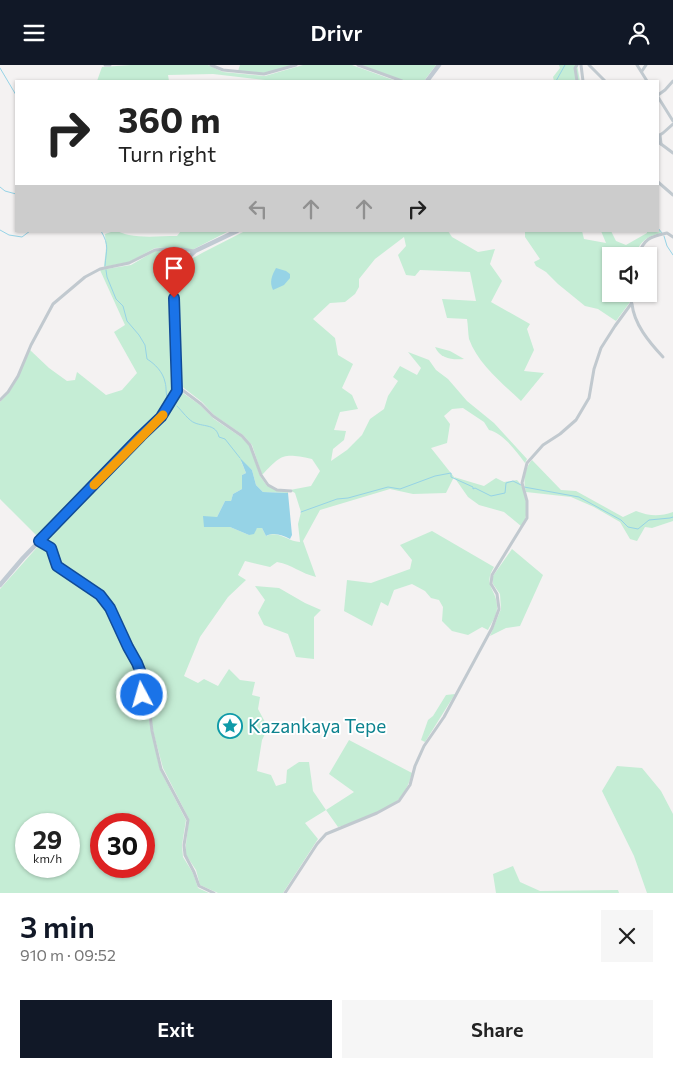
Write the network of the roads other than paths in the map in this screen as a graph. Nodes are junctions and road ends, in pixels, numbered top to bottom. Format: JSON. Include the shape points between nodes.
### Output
{"nodes":[{"id":1,"x":105,"y":65,"type":"edge"},
{"id":2,"x":110,"y":65,"type":"edge"},
{"id":3,"x":211,"y":65,"type":"edge"},
{"id":4,"x":296,"y":65,"type":"edge"},
{"id":5,"x":358,"y":65,"type":"edge"},
{"id":6,"x":439,"y":65,"type":"edge"},
{"id":7,"x":577,"y":65,"type":"edge"},
{"id":8,"x":581,"y":65,"type":"edge"},
{"id":9,"x":589,"y":65,"type":"edge"},
{"id":10,"x":637,"y":65,"type":"edge"},
{"id":11,"x":646,"y":65,"type":"edge"},
{"id":12,"x":642,"y":71,"type":"junction"},
{"id":13,"x":399,"y":80,"type":"edge"},
{"id":14,"x":427,"y":80,"type":"edge"},
{"id":15,"x":577,"y":80,"type":"edge"},
{"id":16,"x":583,"y":80,"type":"edge"},
{"id":17,"x":604,"y":80,"type":"edge"},
{"id":18,"x":647,"y":80,"type":"edge"},
{"id":19,"x":673,"y":81,"type":"edge"},
{"id":20,"x":659,"y":95,"type":"edge"},
{"id":21,"x":659,"y":98,"type":"edge"},
{"id":22,"x":673,"y":120,"type":"edge"},
{"id":23,"x":659,"y":135,"type":"edge"},
{"id":24,"x":659,"y":143,"type":"edge"},
{"id":25,"x":673,"y":153,"type":"edge"},
{"id":26,"x":659,"y":183,"type":"edge"},
{"id":27,"x":673,"y":193,"type":"edge"},
{"id":28,"x":235,"y":232,"type":"edge"},
{"id":29,"x":673,"y":237,"type":"edge"},
{"id":30,"x":640,"y":247,"type":"edge"},
{"id":31,"x":195,"y":251,"type":"junction"},
{"id":32,"x":631,"y":302,"type":"edge"},
{"id":33,"x":632,"y":302,"type":"edge"},
{"id":34,"x":663,"y":357,"type":"dead end"},
{"id":35,"x":176,"y":385,"type":"junction"},
{"id":36,"x":0,"y":400,"type":"edge"},
{"id":37,"x":291,"y":491,"type":"dead end"},
{"id":38,"x":39,"y":541,"type":"junction"},
{"id":39,"x":0,"y":585,"type":"edge"},
{"id":40,"x":214,"y":893,"type":"edge"},
{"id":41,"x":285,"y":893,"type":"edge"}],
"edges":[{"from":1,"to":2,"type":"street"},
{"from":3,"to":4,"type":"street","via":[[223,71],[264,74]]},
{"from":5,"to":13,"type":"street"},
{"from":6,"to":14,"type":"street"},
{"from":7,"to":15,"type":"street"},
{"from":8,"to":16,"type":"street"},
{"from":9,"to":17,"type":"street"},
{"from":10,"to":12,"type":"street"},
{"from":11,"to":12,"type":"street"},
{"from":12,"to":18,"type":"street"},
{"from":19,"to":20,"type":"street"},
{"from":21,"to":22,"type":"street"},
{"from":22,"to":23,"type":"street"},
{"from":23,"to":24,"type":"street"},
{"from":24,"to":25,"type":"street"},
{"from":26,"to":27,"type":"street"},
{"from":28,"to":31,"type":"street"},
{"from":29,"to":30,"type":"street","via":[[667,233],[651,236]]},
{"from":31,"to":35,"type":"street","via":[[180,265],[174,285]]},
{"from":31,"to":36,"type":"street","via":[[155,250],[129,263],[100,269],[85,277],[53,304],[18,376]]},
{"from":32,"to":41,"type":"street","via":[[601,349],[589,398],[576,419],[526,463],[522,483],[527,519],[492,575],[491,584],[497,594],[499,609],[460,689],[424,746],[410,785],[399,801],[326,834]]},
{"from":33,"to":34,"type":"street","via":[[633,315]]},
{"from":35,"to":37,"type":"street","via":[[242,436],[250,445],[268,485],[277,490]]},
{"from":35,"to":38,"type":"street","via":[[177,391],[161,417]]},
{"from":38,"to":39,"type":"street"},
{"from":38,"to":40,"type":"street","via":[[51,548],[57,566],[100,595],[110,608],[141,673],[142,695],[150,715],[161,769],[188,820],[185,855],[200,886]]}]}
